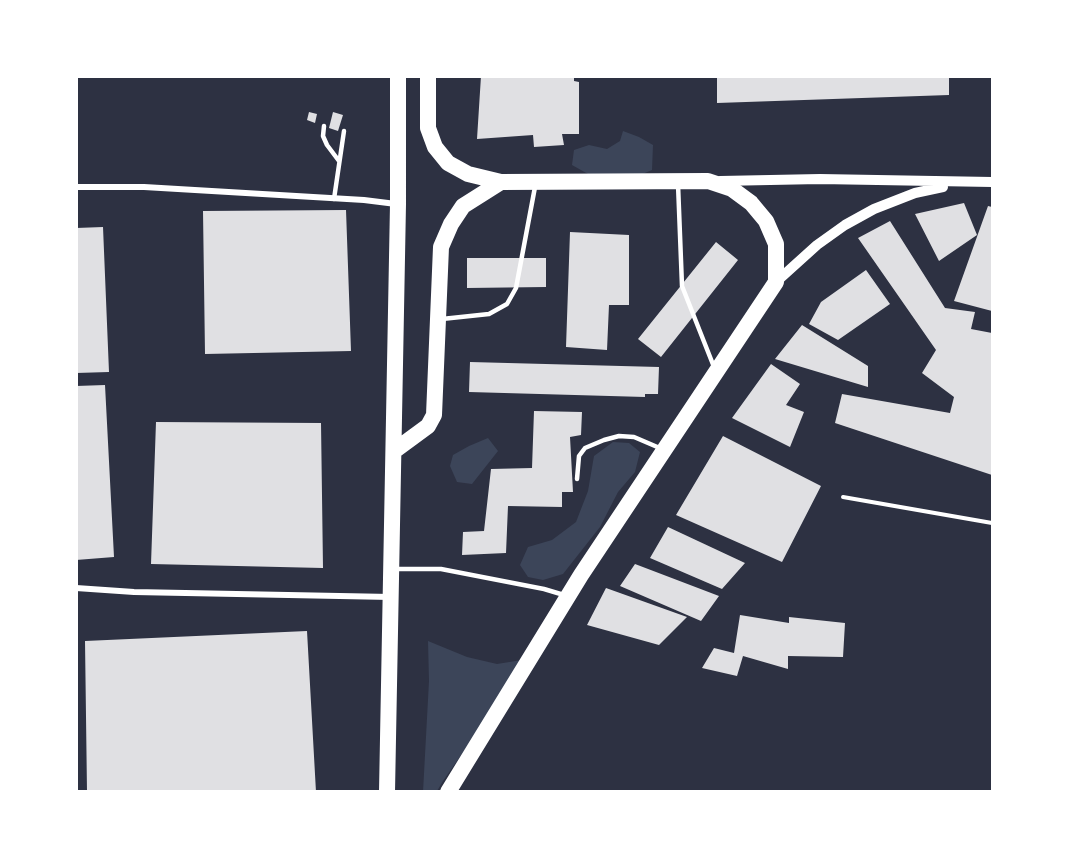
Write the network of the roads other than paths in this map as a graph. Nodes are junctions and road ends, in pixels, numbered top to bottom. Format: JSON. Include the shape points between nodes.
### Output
{"nodes":[{"id":1,"x":398,"y":76,"type":"edge"},
{"id":2,"x":429,"y":76,"type":"edge"},
{"id":3,"x":324,"y":126,"type":"dead end"},
{"id":4,"x":344,"y":131,"type":"dead end"},
{"id":5,"x":339,"y":161,"type":"junction"},
{"id":6,"x":536,"y":181,"type":"junction"},
{"id":7,"x":678,"y":181,"type":"junction"},
{"id":8,"x":708,"y":181,"type":"junction"},
{"id":9,"x":501,"y":182,"type":"junction"},
{"id":10,"x":959,"y":183,"type":"junction"},
{"id":11,"x":993,"y":183,"type":"edge"},
{"id":12,"x":76,"y":187,"type":"edge"},
{"id":13,"x":334,"y":199,"type":"junction"},
{"id":14,"x":398,"y":204,"type":"junction"},
{"id":15,"x":776,"y":282,"type":"junction"},
{"id":16,"x":437,"y":320,"type":"junction"},
{"id":17,"x":716,"y":372,"type":"junction"},
{"id":18,"x":664,"y":450,"type":"junction"},
{"id":19,"x":394,"y":451,"type":"junction"},
{"id":20,"x":578,"y":479,"type":"dead end"},
{"id":21,"x":392,"y":569,"type":"junction"},
{"id":22,"x":76,"y":588,"type":"edge"},
{"id":23,"x":567,"y":596,"type":"junction"},
{"id":24,"x":392,"y":597,"type":"junction"},
{"id":25,"x":387,"y":792,"type":"edge"},
{"id":26,"x":448,"y":792,"type":"edge"}],
"edges":[{"from":1,"to":14,"type":"highway"},
{"from":2,"to":9,"type":"highway","via":[[428,128],[435,147],[448,163],[468,174]]},
{"from":3,"to":5,"type":"lane","via":[[327,146]]},
{"from":4,"to":5,"type":"lane"},
{"from":5,"to":13,"type":"lane"},
{"from":6,"to":7,"type":"highway"},
{"from":6,"to":9,"type":"highway"},
{"from":6,"to":16,"type":"lane","via":[[516,288],[507,304],[489,314]]},
{"from":7,"to":8,"type":"highway"},
{"from":7,"to":17,"type":"lane","via":[[682,286]]},
{"from":8,"to":10,"type":"street"},
{"from":8,"to":15,"type":"highway","via":[[742,196],[766,221],[776,244]]},
{"from":9,"to":16,"type":"highway","via":[[463,206],[451,224],[441,247]]},
{"from":10,"to":11,"type":"street"},
{"from":10,"to":15,"type":"street","via":[[915,193],[874,209],[818,245]]},
{"from":12,"to":13,"type":"street"},
{"from":13,"to":14,"type":"street"},
{"from":14,"to":19,"type":"highway"},
{"from":15,"to":17,"type":"highway"},
{"from":16,"to":19,"type":"highway","via":[[434,415],[428,426]]},
{"from":17,"to":18,"type":"highway"},
{"from":18,"to":20,"type":"lane","via":[[634,437],[604,440],[585,447],[579,456]]},
{"from":18,"to":23,"type":"highway"},
{"from":19,"to":21,"type":"highway"},
{"from":21,"to":23,"type":"lane","via":[[441,569]]},
{"from":21,"to":24,"type":"highway"},
{"from":22,"to":24,"type":"street"},
{"from":23,"to":26,"type":"highway"},
{"from":24,"to":25,"type":"highway"}]}
